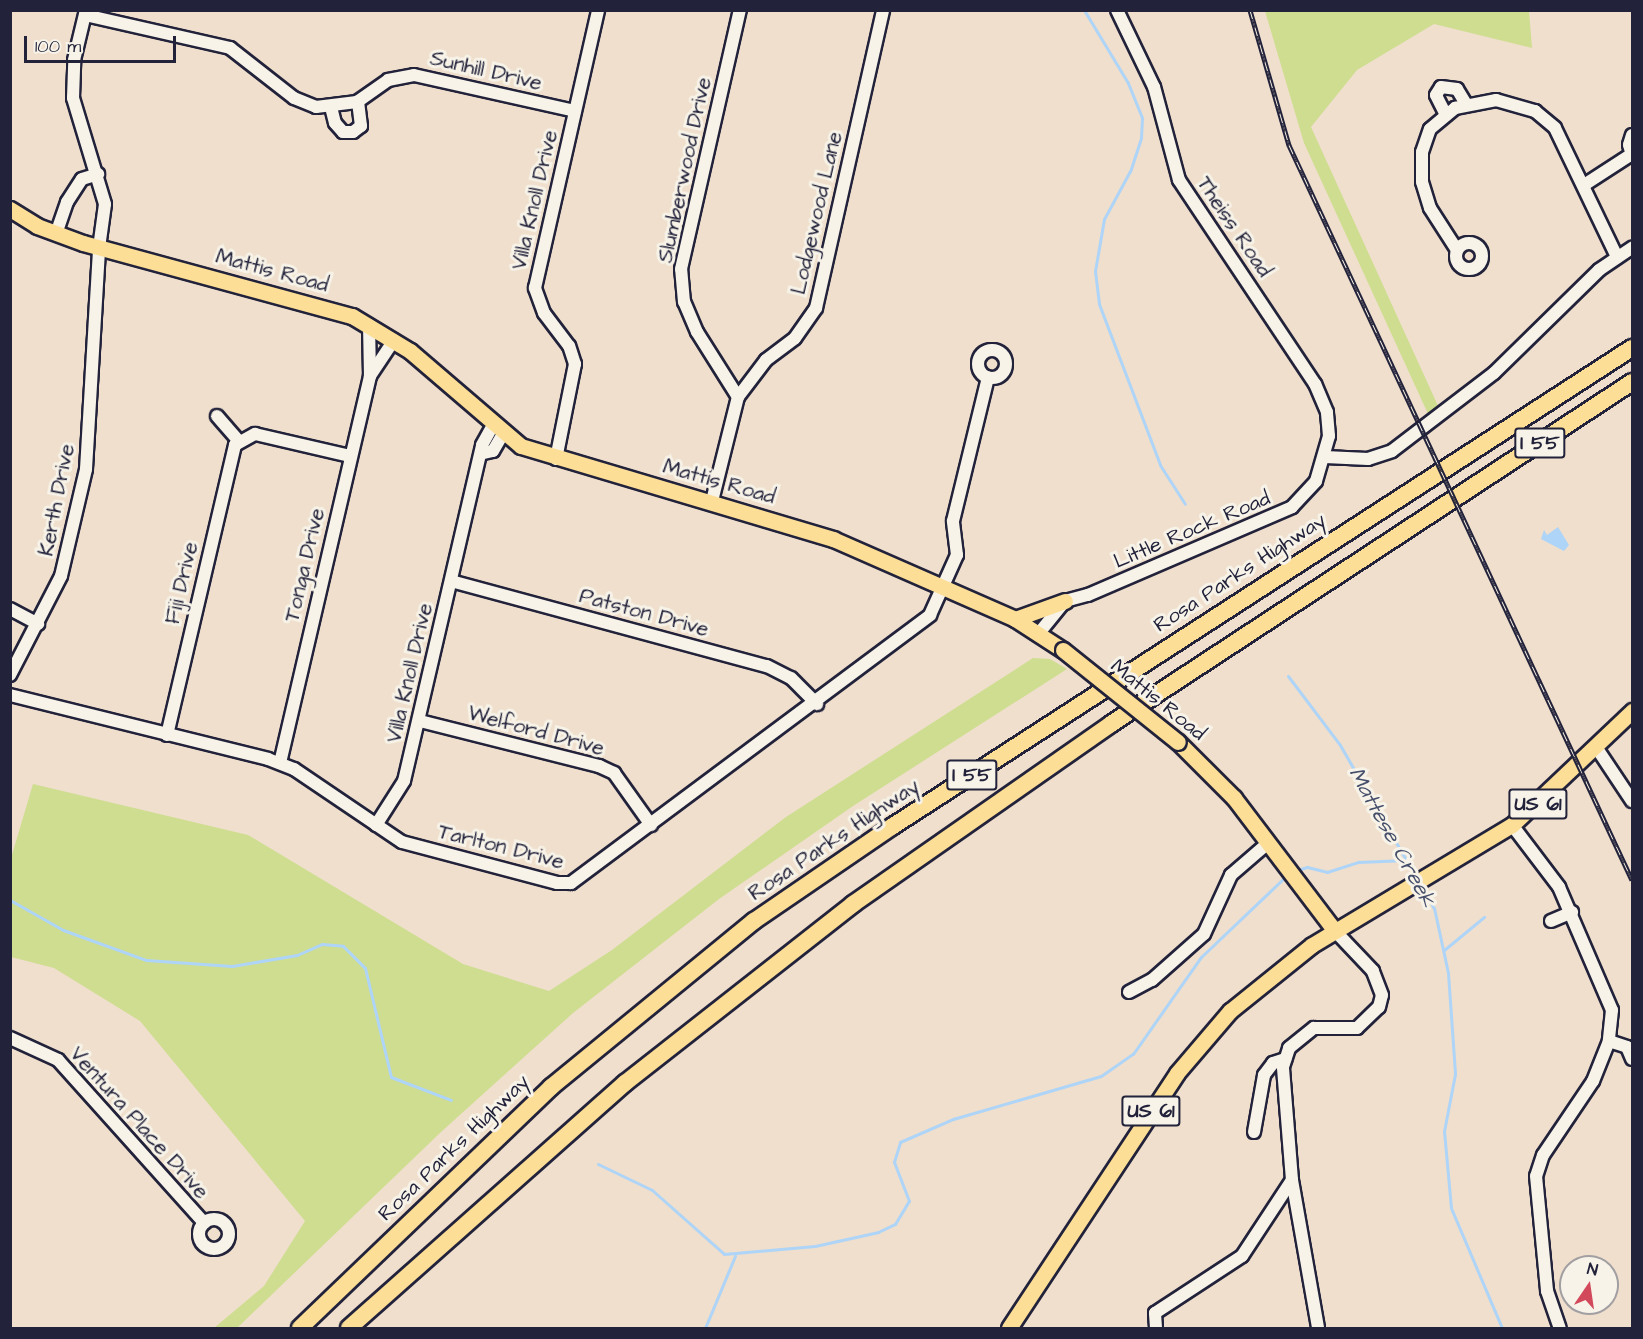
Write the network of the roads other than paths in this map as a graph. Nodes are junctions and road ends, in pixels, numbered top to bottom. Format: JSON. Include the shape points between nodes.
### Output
{"nodes":[{"id":1,"x":598,"y":10,"type":"edge"},
{"id":2,"x":740,"y":10,"type":"edge"},
{"id":3,"x":883,"y":10,"type":"edge"},
{"id":4,"x":1117,"y":10,"type":"edge"},
{"id":5,"x":86,"y":13,"type":"edge"},
{"id":6,"x":358,"y":101,"type":"junction"},
{"id":7,"x":1466,"y":104,"type":"junction"},
{"id":8,"x":331,"y":107,"type":"junction"},
{"id":9,"x":575,"y":111,"type":"junction"},
{"id":10,"x":1446,"y":115,"type":"junction"},
{"id":11,"x":1632,"y":135,"type":"edge"},
{"id":12,"x":1632,"y":154,"type":"edge"},
{"id":13,"x":98,"y":174,"type":"junction"},
{"id":14,"x":1584,"y":185,"type":"junction"},
{"id":15,"x":10,"y":209,"type":"edge"},
{"id":16,"x":56,"y":234,"type":"junction"},
{"id":17,"x":99,"y":248,"type":"junction"},
{"id":18,"x":1632,"y":248,"type":"edge"},
{"id":19,"x":1456,"y":250,"type":"dead end"},
{"id":20,"x":1617,"y":257,"type":"junction"},
{"id":21,"x":369,"y":325,"type":"junction"},
{"id":22,"x":394,"y":340,"type":"junction"},
{"id":23,"x":1632,"y":348,"type":"edge"},
{"id":24,"x":370,"y":376,"type":"junction"},
{"id":25,"x":988,"y":377,"type":"dead end"},
{"id":26,"x":1632,"y":382,"type":"edge"},
{"id":27,"x":738,"y":397,"type":"junction"},
{"id":28,"x":216,"y":416,"type":"dead end"},
{"id":29,"x":498,"y":429,"type":"junction"},
{"id":30,"x":238,"y":440,"type":"junction"},
{"id":31,"x":350,"y":456,"type":"junction"},
{"id":32,"x":1325,"y":457,"type":"junction"},
{"id":33,"x":556,"y":459,"type":"junction"},
{"id":34,"x":712,"y":501,"type":"junction"},
{"id":35,"x":451,"y":581,"type":"junction"},
{"id":36,"x":946,"y":588,"type":"junction"},
{"id":37,"x":1065,"y":601,"type":"junction"},
{"id":38,"x":10,"y":609,"type":"edge"},
{"id":39,"x":1015,"y":619,"type":"junction"},
{"id":40,"x":38,"y":624,"type":"junction"},
{"id":41,"x":1039,"y":633,"type":"junction"},
{"id":42,"x":10,"y":675,"type":"edge"},
{"id":43,"x":10,"y":695,"type":"edge"},
{"id":44,"x":816,"y":704,"type":"junction"},
{"id":45,"x":1632,"y":711,"type":"edge"},
{"id":46,"x":420,"y":721,"type":"junction"},
{"id":47,"x":167,"y":735,"type":"junction"},
{"id":48,"x":1596,"y":747,"type":"junction"},
{"id":49,"x":280,"y":763,"type":"junction"},
{"id":50,"x":1632,"y":801,"type":"edge"},
{"id":51,"x":376,"y":825,"type":"junction"},
{"id":52,"x":651,"y":825,"type":"junction"},
{"id":53,"x":1512,"y":825,"type":"junction"},
{"id":54,"x":1268,"y":843,"type":"junction"},
{"id":55,"x":1572,"y":912,"type":"junction"},
{"id":56,"x":1551,"y":921,"type":"dead end"},
{"id":57,"x":1335,"y":931,"type":"junction"},
{"id":58,"x":1129,"y":992,"type":"dead end"},
{"id":59,"x":10,"y":1038,"type":"edge"},
{"id":60,"x":1609,"y":1041,"type":"junction"},
{"id":61,"x":1285,"y":1059,"type":"junction"},
{"id":62,"x":1632,"y":1059,"type":"edge"},
{"id":63,"x":1254,"y":1132,"type":"dead end"},
{"id":64,"x":1292,"y":1180,"type":"junction"},
{"id":65,"x":204,"y":1223,"type":"dead end"},
{"id":66,"x":300,"y":1329,"type":"edge"},
{"id":67,"x":349,"y":1329,"type":"edge"},
{"id":68,"x":1009,"y":1329,"type":"edge"},
{"id":69,"x":1156,"y":1329,"type":"edge"},
{"id":70,"x":1318,"y":1329,"type":"edge"},
{"id":71,"x":1560,"y":1329,"type":"edge"}],
"edges":[{"from":1,"to":9,"type":"street","name":"Villa Knoll Drive"},
{"from":2,"to":27,"type":"street","name":"Slumberwood Drive","via":[[681,269],[684,302],[697,332]]},
{"from":3,"to":27,"type":"street","name":"Lodgewood Lane","via":[[816,308],[795,338],[766,360]]},
{"from":4,"to":32,"type":"street","name":"Theiss Road","via":[[1154,87],[1169,150],[1185,193],[1323,400],[1329,424]]},
{"from":5,"to":8,"type":"street","name":"Sunhill Drive","via":[[230,48],[294,98]]},
{"from":5,"to":13,"type":"street","name":"Kerth Drive","via":[[74,60],[73,98]]},
{"from":6,"to":8,"type":"street","name":"Sunhill Drive"},
{"from":6,"to":8,"type":"street","via":[[361,126],[353,132],[344,132],[335,123]]},
{"from":6,"to":9,"type":"street","name":"Sunhill Drive","via":[[388,80],[414,75]]},
{"from":7,"to":10,"type":"street"},
{"from":7,"to":10,"type":"street","via":[[1457,89],[1441,87],[1436,95]]},
{"from":7,"to":14,"type":"street","via":[[1506,101],[1535,111],[1555,128]]},
{"from":9,"to":33,"type":"street","name":"Villa Knoll Drive","via":[[535,288],[544,313],[575,364]]},
{"from":10,"to":19,"type":"street","via":[[1425,141],[1422,182],[1430,208]]},
{"from":11,"to":12,"type":"street"},
{"from":12,"to":14,"type":"street"},
{"from":13,"to":16,"type":"street","via":[[82,179],[67,202]]},
{"from":13,"to":17,"type":"street","name":"Kerth Drive","via":[[105,204]]},
{"from":14,"to":20,"type":"street"},
{"from":15,"to":16,"type":"main road","name":"Mattis Road"},
{"from":16,"to":17,"type":"main road","name":"Mattis Road"},
{"from":17,"to":21,"type":"main road","name":"Mattis Road","via":[[329,307]]},
{"from":17,"to":40,"type":"street","name":"Kerth Drive","via":[[85,482],[61,576]]},
{"from":18,"to":20,"type":"street"},
{"from":20,"to":32,"type":"street","via":[[1494,373],[1392,451],[1368,459]]},
{"from":21,"to":22,"type":"main road","name":"Mattis Road"},
{"from":21,"to":24,"type":"street","name":"Tonga Drive"},
{"from":22,"to":24,"type":"street","name":"Tonga Drive"},
{"from":22,"to":29,"type":"main road","name":"Mattis Road"},
{"from":23,"to":66,"type":"highway","name":"Rosa Parks Highway","number":"I 55","via":[[883,832],[754,921],[551,1087]]},
{"from":24,"to":31,"type":"street","name":"Tonga Drive"},
{"from":25,"to":36,"type":"street","name":"Tarlton Drive","via":[[953,521],[957,555]]},
{"from":26,"to":67,"type":"highway","number":"I 55","via":[[1092,736],[853,904],[607,1098]]},
{"from":27,"to":34,"type":"street","name":"Lodgewood Lane"},
{"from":28,"to":30,"type":"street"},
{"from":29,"to":33,"type":"main road","name":"Mattis Road"},
{"from":29,"to":35,"type":"street","name":"Villa Knoll Drive","via":[[493,451],[484,453]]},
{"from":30,"to":31,"type":"street","via":[[255,434]]},
{"from":30,"to":47,"type":"street","name":"Fiji Drive"},
{"from":31,"to":49,"type":"street","name":"Tonga Drive"},
{"from":32,"to":37,"type":"street","name":"Little Rock Road","via":[[1309,491],[1281,514],[1088,596]]},
{"from":33,"to":34,"type":"main road","name":"Mattis Road"},
{"from":34,"to":36,"type":"main road","name":"Mattis Road","via":[[833,539]]},
{"from":35,"to":44,"type":"street","name":"Patston Drive","via":[[767,666],[790,678]]},
{"from":35,"to":46,"type":"street","name":"Villa Knoll Drive"},
{"from":36,"to":39,"type":"main road","name":"Mattis Road"},
{"from":36,"to":44,"type":"street","name":"Tarlton Drive","via":[[924,622]]},
{"from":37,"to":39,"type":"main road"},
{"from":37,"to":41,"type":"street"},
{"from":38,"to":40,"type":"street"},
{"from":39,"to":41,"type":"main road","name":"Mattis Road"},
{"from":40,"to":42,"type":"street","name":"Kerth Drive"},
{"from":41,"to":54,"type":"main road","name":"Mattis Road","bridge":true,"via":[[1178,742],[1220,782]]},
{"from":43,"to":47,"type":"street","name":"Tarlton Drive"},
{"from":44,"to":52,"type":"street","name":"Tarlton Drive"},
{"from":45,"to":48,"type":"main road","number":"US 61"},
{"from":46,"to":51,"type":"street","name":"Villa Knoll Drive","via":[[404,781]]},
{"from":46,"to":52,"type":"street","name":"Welford Drive","via":[[599,766],[614,773]]},
{"from":47,"to":49,"type":"street","name":"Tarlton Drive"},
{"from":48,"to":50,"type":"street"},
{"from":48,"to":53,"type":"main road","number":"US 61"},
{"from":49,"to":51,"type":"street","name":"Tarlton Drive"},
{"from":51,"to":52,"type":"street","name":"Tarlton Drive","via":[[402,842],[564,884]]},
{"from":53,"to":55,"type":"street","via":[[1551,872]]},
{"from":53,"to":57,"type":"main road","number":"US 61"},
{"from":54,"to":57,"type":"main road","name":"Mattis Road"},
{"from":54,"to":58,"type":"street","via":[[1232,875],[1204,934],[1152,980]]},
{"from":55,"to":56,"type":"street"},
{"from":55,"to":60,"type":"street","via":[[1610,1003]]},
{"from":57,"to":61,"type":"street","via":[[1381,984],[1379,1007],[1357,1028],[1314,1028],[1295,1040]]},
{"from":57,"to":68,"type":"main road","number":"US 61","via":[[1249,993],[1193,1051]]},
{"from":59,"to":65,"type":"street","name":"Ventura Place Drive","via":[[58,1060]]},
{"from":60,"to":62,"type":"street","via":[[1627,1047]]},
{"from":60,"to":71,"type":"street","via":[[1593,1081],[1543,1155],[1536,1176],[1547,1291]]},
{"from":61,"to":63,"type":"street","via":[[1273,1063],[1264,1075]]},
{"from":61,"to":64,"type":"street"},
{"from":64,"to":69,"type":"street","via":[[1242,1256],[1155,1313]]},
{"from":64,"to":70,"type":"street"}]}
